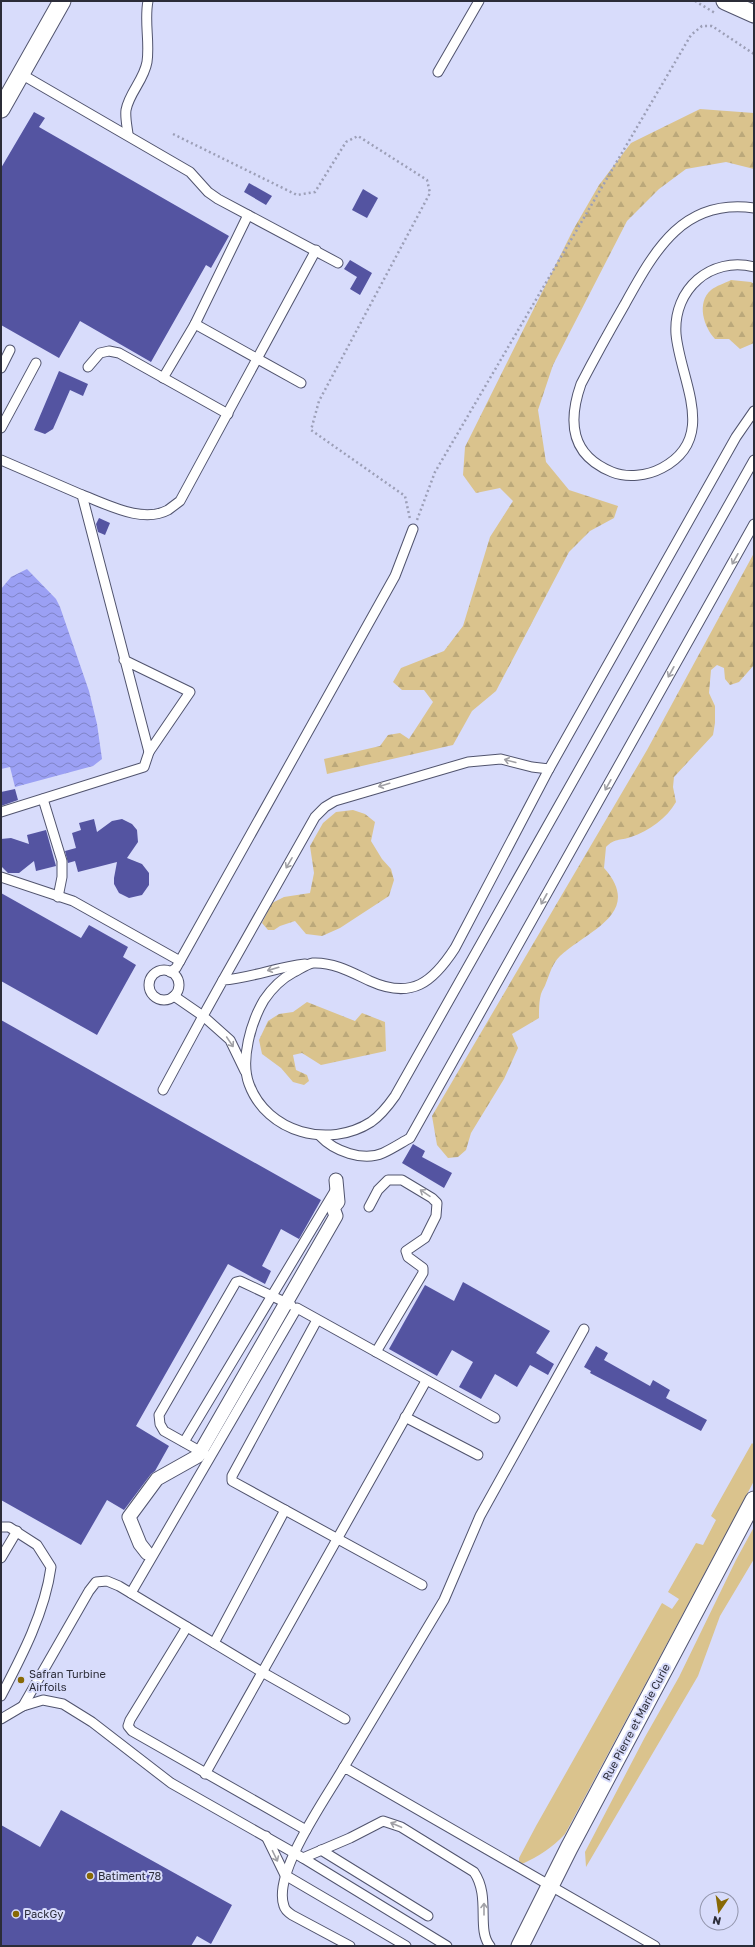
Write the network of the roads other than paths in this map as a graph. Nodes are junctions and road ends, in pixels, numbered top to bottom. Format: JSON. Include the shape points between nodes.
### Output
{"nodes":[{"id":1,"x":62,"y":1,"type":"edge"},
{"id":2,"x":148,"y":1,"type":"edge"},
{"id":3,"x":479,"y":1,"type":"edge"},
{"id":4,"x":725,"y":1,"type":"edge"},
{"id":5,"x":754,"y":14,"type":"edge"},
{"id":6,"x":438,"y":72,"type":"dead end"},
{"id":7,"x":21,"y":74,"type":"junction"},
{"id":8,"x":1,"y":109,"type":"edge"},
{"id":9,"x":128,"y":134,"type":"junction"},
{"id":10,"x":754,"y":208,"type":"edge"},
{"id":11,"x":248,"y":215,"type":"junction"},
{"id":12,"x":316,"y":250,"type":"junction"},
{"id":13,"x":338,"y":263,"type":"dead end"},
{"id":14,"x":754,"y":267,"type":"edge"},
{"id":15,"x":195,"y":324,"type":"junction"},
{"id":16,"x":10,"y":350,"type":"dead end"},
{"id":17,"x":258,"y":360,"type":"junction"},
{"id":18,"x":36,"y":363,"type":"dead end"},
{"id":19,"x":88,"y":367,"type":"dead end"},
{"id":20,"x":1,"y":368,"type":"edge"},
{"id":21,"x":164,"y":378,"type":"junction"},
{"id":22,"x":301,"y":383,"type":"dead end"},
{"id":23,"x":754,"y":411,"type":"edge"},
{"id":24,"x":228,"y":414,"type":"junction"},
{"id":25,"x":1,"y":428,"type":"edge"},
{"id":26,"x":1,"y":460,"type":"edge"},
{"id":27,"x":754,"y":460,"type":"edge"},
{"id":28,"x":82,"y":495,"type":"junction"},
{"id":29,"x":754,"y":524,"type":"edge"},
{"id":30,"x":413,"y":529,"type":"road end"},
{"id":31,"x":124,"y":660,"type":"junction"},
{"id":32,"x":149,"y":752,"type":"junction"},
{"id":33,"x":549,"y":769,"type":"junction"},
{"id":34,"x":43,"y":799,"type":"junction"},
{"id":35,"x":1,"y":812,"type":"edge"},
{"id":36,"x":1,"y":877,"type":"edge"},
{"id":37,"x":58,"y":897,"type":"junction"},
{"id":38,"x":180,"y":961,"type":"junction"},
{"id":39,"x":312,"y":963,"type":"junction"},
{"id":40,"x":170,"y":972,"type":"junction"},
{"id":41,"x":223,"y":980,"type":"junction"},
{"id":42,"x":174,"y":996,"type":"junction"},
{"id":43,"x":204,"y":1016,"type":"junction"},
{"id":44,"x":247,"y":1074,"type":"junction"},
{"id":45,"x":163,"y":1090,"type":"dead end"},
{"id":46,"x":320,"y":1136,"type":"junction"},
{"id":47,"x":336,"y":1185,"type":"joint"},
{"id":48,"x":369,"y":1207,"type":"dead end"},
{"id":49,"x":271,"y":1296,"type":"junction"},
{"id":50,"x":291,"y":1305,"type":"junction"},
{"id":51,"x":317,"y":1320,"type":"junction"},
{"id":52,"x":584,"y":1329,"type":"dead end"},
{"id":53,"x":376,"y":1352,"type":"junction"},
{"id":54,"x":426,"y":1381,"type":"junction"},
{"id":55,"x":405,"y":1417,"type":"junction"},
{"id":56,"x":495,"y":1418,"type":"dead end"},
{"id":57,"x":184,"y":1442,"type":"junction"},
{"id":58,"x":206,"y":1454,"type":"junction"},
{"id":59,"x":478,"y":1455,"type":"dead end"},
{"id":60,"x":754,"y":1500,"type":"edge"},
{"id":61,"x":285,"y":1510,"type":"junction"},
{"id":62,"x":1,"y":1527,"type":"edge"},
{"id":63,"x":17,"y":1531,"type":"junction"},
{"id":64,"x":337,"y":1538,"type":"junction"},
{"id":65,"x":147,"y":1553,"type":"dead end"},
{"id":66,"x":1,"y":1558,"type":"edge"},
{"id":67,"x":422,"y":1585,"type":"dead end"},
{"id":68,"x":131,"y":1594,"type":"junction"},
{"id":69,"x":187,"y":1627,"type":"junction"},
{"id":70,"x":214,"y":1643,"type":"junction"},
{"id":71,"x":262,"y":1672,"type":"junction"},
{"id":72,"x":1,"y":1696,"type":"edge"},
{"id":73,"x":23,"y":1706,"type":"junction"},
{"id":74,"x":345,"y":1719,"type":"dead end"},
{"id":75,"x":1,"y":1720,"type":"edge"},
{"id":76,"x":344,"y":1767,"type":"junction"},
{"id":77,"x":205,"y":1774,"type":"junction"},
{"id":78,"x":306,"y":1830,"type":"junction"},
{"id":79,"x":266,"y":1836,"type":"junction"},
{"id":80,"x":321,"y":1850,"type":"junction"},
{"id":81,"x":294,"y":1853,"type":"junction"},
{"id":82,"x":303,"y":1858,"type":"junction"},
{"id":83,"x":285,"y":1875,"type":"junction"},
{"id":84,"x":550,"y":1886,"type":"junction"},
{"id":85,"x":428,"y":1916,"type":"dead end"},
{"id":86,"x":350,"y":1946,"type":"edge"},
{"id":87,"x":406,"y":1946,"type":"edge"},
{"id":88,"x":447,"y":1946,"type":"edge"},
{"id":89,"x":490,"y":1946,"type":"edge"},
{"id":90,"x":520,"y":1946,"type":"edge"},
{"id":91,"x":655,"y":1946,"type":"edge"}],
"edges":[{"from":1,"to":7,"type":"street"},
{"from":2,"to":9,"type":"lane","via":[[147,63],[125,111]]},
{"from":3,"to":6,"type":"lane"},
{"from":4,"to":5,"type":"street"},
{"from":7,"to":8,"type":"street"},
{"from":7,"to":9,"type":"lane"},
{"from":9,"to":11,"type":"lane","via":[[190,172],[208,192]]},
{"from":10,"to":14,"type":"lane","via":[[733,206],[697,215],[675,229],[655,252],[581,384],[576,398],[572,413],[573,426],[576,438],[590,458],[612,472],[626,476],[655,472],[680,455],[689,441],[693,414],[692,397],[676,333],[682,303],[694,283],[712,270],[735,265]]},
{"from":11,"to":12,"type":"lane"},
{"from":11,"to":15,"type":"lane"},
{"from":12,"to":13,"type":"lane"},
{"from":12,"to":17,"type":"lane"},
{"from":15,"to":17,"type":"lane"},
{"from":15,"to":21,"type":"lane"},
{"from":16,"to":20,"type":"lane"},
{"from":17,"to":22,"type":"lane"},
{"from":17,"to":24,"type":"lane"},
{"from":18,"to":25,"type":"lane"},
{"from":19,"to":21,"type":"lane","via":[[100,353],[108,351],[119,353]]},
{"from":21,"to":24,"type":"lane"},
{"from":23,"to":33,"type":"lane","via":[[736,437]]},
{"from":24,"to":28,"type":"lane","via":[[180,501],[167,510],[154,514],[134,514]]},
{"from":26,"to":28,"type":"lane"},
{"from":27,"to":46,"type":"lane","via":[[395,1096],[383,1113],[360,1128]]},
{"from":28,"to":31,"type":"lane"},
{"from":29,"to":46,"type":"lane","one_way":true,"via":[[410,1138],[382,1154],[364,1156],[337,1149]]},
{"from":30,"to":38,"type":"lane","via":[[395,576]]},
{"from":31,"to":32,"type":"lane"},
{"from":31,"to":32,"type":"lane","via":[[190,692]]},
{"from":32,"to":34,"type":"lane","via":[[144,767]]},
{"from":33,"to":39,"type":"lane","via":[[454,948],[443,967],[434,976],[418,985],[400,989],[372,982],[338,967]]},
{"from":33,"to":41,"type":"lane","one_way":true,"via":[[502,759],[468,762],[335,801],[325,807],[316,817]]},
{"from":34,"to":35,"type":"lane"},
{"from":34,"to":37,"type":"lane","via":[[62,862]]},
{"from":36,"to":37,"type":"lane"},
{"from":37,"to":38,"type":"lane","via":[[73,901]]},
{"from":38,"to":40,"type":"lane"},
{"from":39,"to":41,"type":"lane","one_way":true,"via":[[283,967],[241,979]]},
{"from":39,"to":44,"type":"lane","via":[[278,982],[264,1001],[251,1032]]},
{"from":40,"to":42,"type":"lane","via":[[179,986]]},
{"from":40,"to":42,"type":"lane","via":[[157,972],[152,976],[149,986],[156,998],[165,1000]]},
{"from":41,"to":43,"type":"lane"},
{"from":42,"to":43,"type":"lane"},
{"from":43,"to":44,"type":"lane","one_way":true,"via":[[230,1040]]},
{"from":43,"to":45,"type":"lane"},
{"from":44,"to":46,"type":"lane","via":[[249,1085],[258,1100],[278,1121],[298,1131]]},
{"from":47,"to":49,"type":"lane"},
{"from":47,"to":50,"type":"street","via":[[338,1202],[333,1208],[336,1216]]},
{"from":53,"to":48,"type":"lane","one_way":true,"via":[[423,1272],[423,1268],[408,1257],[406,1251],[425,1238],[436,1216],[437,1203],[402,1180],[388,1180],[378,1190]]},
{"from":49,"to":50,"type":"lane"},
{"from":49,"to":57,"type":"lane"},
{"from":49,"to":57,"type":"lane","via":[[240,1281],[236,1282],[159,1415],[164,1431]]},
{"from":50,"to":51,"type":"lane"},
{"from":50,"to":58,"type":"street"},
{"from":51,"to":53,"type":"lane"},
{"from":51,"to":61,"type":"lane","via":[[231,1478],[235,1483]]},
{"from":52,"to":76,"type":"lane","via":[[480,1516],[444,1600]]},
{"from":53,"to":54,"type":"lane"},
{"from":54,"to":55,"type":"lane"},
{"from":54,"to":56,"type":"lane"},
{"from":55,"to":59,"type":"lane"},
{"from":55,"to":64,"type":"lane"},
{"from":57,"to":58,"type":"lane"},
{"from":58,"to":65,"type":"street","via":[[157,1479],[129,1517],[140,1544]]},
{"from":58,"to":68,"type":"lane"},
{"from":60,"to":84,"type":"street","name":"Rue Pierre et Marie Curie"},
{"from":61,"to":64,"type":"lane"},
{"from":61,"to":70,"type":"lane"},
{"from":62,"to":63,"type":"lane"},
{"from":63,"to":66,"type":"lane"},
{"from":63,"to":72,"type":"lane","via":[[36,1545],[51,1566],[48,1589]]},
{"from":64,"to":67,"type":"lane"},
{"from":64,"to":71,"type":"lane"},
{"from":68,"to":69,"type":"lane"},
{"from":68,"to":73,"type":"lane","via":[[106,1581],[96,1582]]},
{"from":69,"to":70,"type":"lane"},
{"from":69,"to":77,"type":"lane","via":[[128,1726],[132,1731]]},
{"from":70,"to":71,"type":"lane"},
{"from":71,"to":74,"type":"lane"},
{"from":71,"to":77,"type":"lane"},
{"from":73,"to":75,"type":"lane"},
{"from":73,"to":79,"type":"lane","via":[[43,1700],[63,1704],[92,1722],[170,1783]]},
{"from":76,"to":78,"type":"lane"},
{"from":76,"to":84,"type":"lane"},
{"from":77,"to":78,"type":"lane"},
{"from":78,"to":81,"type":"lane"},
{"from":79,"to":81,"type":"lane"},
{"from":79,"to":83,"type":"lane","one_way":true},
{"from":80,"to":82,"type":"lane"},
{"from":80,"to":85,"type":"lane"},
{"from":89,"to":80,"type":"lane","one_way":true,"via":[[484,1932],[484,1897],[480,1881],[474,1872],[401,1827],[383,1821]]},
{"from":81,"to":82,"type":"lane"},
{"from":81,"to":83,"type":"lane"},
{"from":82,"to":88,"type":"lane"},
{"from":83,"to":86,"type":"lane","via":[[282,1900],[284,1908],[292,1915]]},
{"from":83,"to":87,"type":"lane"},
{"from":84,"to":90,"type":"street","name":"Rue Pierre et Marie Curie"},
{"from":84,"to":91,"type":"lane"}]}
